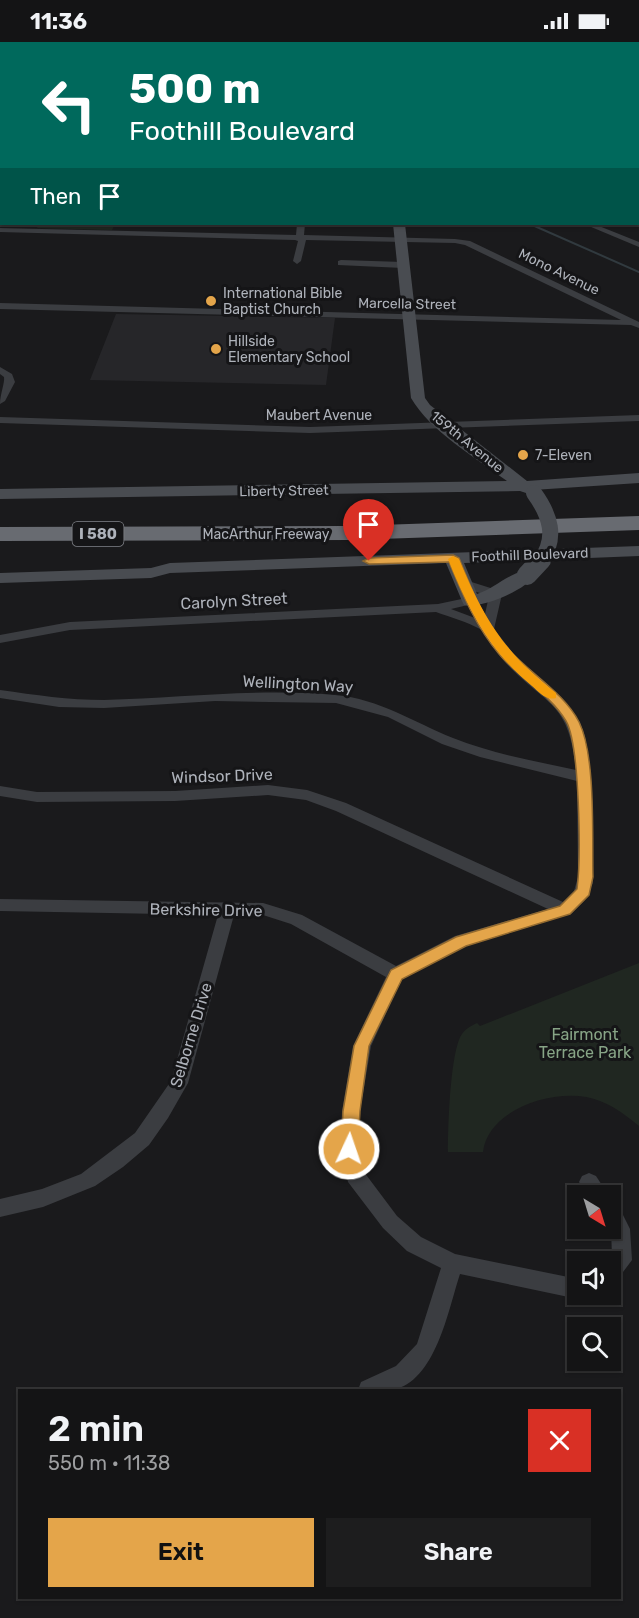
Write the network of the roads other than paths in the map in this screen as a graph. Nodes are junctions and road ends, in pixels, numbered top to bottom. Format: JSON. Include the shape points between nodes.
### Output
{"nodes":[{"id":1,"x":168,"y":225,"type":"edge"},
{"id":2,"x":301,"y":225,"type":"edge"},
{"id":3,"x":399,"y":225,"type":"edge"},
{"id":4,"x":590,"y":225,"type":"edge"},
{"id":5,"x":0,"y":230,"type":"edge"},
{"id":6,"x":163,"y":234,"type":"junction"},
{"id":7,"x":299,"y":238,"type":"junction"},
{"id":8,"x":400,"y":240,"type":"junction"},
{"id":9,"x":639,"y":245,"type":"edge"},
{"id":10,"x":297,"y":261,"type":"dead end"},
{"id":11,"x":341,"y":263,"type":"dead end"},
{"id":12,"x":403,"y":265,"type":"junction"},
{"id":13,"x":3,"y":306,"type":"edge"},
{"id":14,"x":0,"y":316,"type":"edge"},
{"id":15,"x":410,"y":317,"type":"junction"},
{"id":16,"x":636,"y":324,"type":"edge"},
{"id":17,"x":0,"y":370,"type":"edge"},
{"id":18,"x":0,"y":401,"type":"edge"},
{"id":19,"x":639,"y":418,"type":"edge"},
{"id":20,"x":0,"y":420,"type":"edge"},
{"id":21,"x":443,"y":425,"type":"junction"},
{"id":22,"x":639,"y":478,"type":"edge"},
{"id":23,"x":528,"y":489,"type":"junction"},
{"id":24,"x":0,"y":494,"type":"edge"},
{"id":25,"x":639,"y":506,"type":"edge"},
{"id":26,"x":0,"y":516,"type":"edge"},
{"id":27,"x":639,"y":523,"type":"edge"},
{"id":28,"x":0,"y":534,"type":"edge"},
{"id":29,"x":195,"y":534,"type":"junction"},
{"id":30,"x":0,"y":544,"type":"edge"},
{"id":31,"x":639,"y":551,"type":"edge"},
{"id":32,"x":453,"y":558,"type":"junction"},
{"id":33,"x":0,"y":565,"type":"edge"},
{"id":34,"x":170,"y":568,"type":"junction"},
{"id":35,"x":0,"y":578,"type":"edge"},
{"id":36,"x":462,"y":583,"type":"junction"},
{"id":37,"x":496,"y":594,"type":"junction"},
{"id":38,"x":471,"y":601,"type":"junction"},
{"id":39,"x":438,"y":608,"type":"junction"},
{"id":40,"x":488,"y":628,"type":"junction"},
{"id":41,"x":0,"y":639,"type":"edge"},
{"id":42,"x":2,"y":698,"type":"edge"},
{"id":43,"x":583,"y":777,"type":"junction"},
{"id":44,"x":0,"y":791,"type":"edge"},
{"id":45,"x":0,"y":905,"type":"edge"},
{"id":46,"x":228,"y":907,"type":"junction"},
{"id":47,"x":565,"y":910,"type":"junction"},
{"id":48,"x":396,"y":974,"type":"junction"},
{"id":49,"x":0,"y":1208,"type":"edge"},
{"id":50,"x":621,"y":1239,"type":"edge"},
{"id":51,"x":621,"y":1261,"type":"edge"},
{"id":52,"x":453,"y":1263,"type":"junction"},
{"id":53,"x":567,"y":1287,"type":"edge"},
{"id":54,"x":371,"y":1389,"type":"edge"}],
"edges":[{"from":1,"to":6,"type":"street"},
{"from":2,"to":7,"type":"street"},
{"from":3,"to":8,"type":"street","name":"159th Avenue"},
{"from":4,"to":9,"type":"street"},
{"from":5,"to":6,"type":"street"},
{"from":6,"to":7,"type":"street"},
{"from":7,"to":8,"type":"street"},
{"from":7,"to":10,"type":"street","via":[[302,240]]},
{"from":8,"to":12,"type":"street","name":"159th Avenue"},
{"from":8,"to":16,"type":"street","name":"Mono Avenue","via":[[467,243]]},
{"from":11,"to":12,"type":"street"},
{"from":12,"to":15,"type":"street","name":"159th Avenue"},
{"from":13,"to":14,"type":"street"},
{"from":13,"to":15,"type":"street","name":"Marcella Street"},
{"from":15,"to":16,"type":"street","name":"Marcella Street"},
{"from":15,"to":21,"type":"street","name":"159th Avenue","via":[[418,398]]},
{"from":17,"to":18,"type":"street","via":[[9,376],[10,382]]},
{"from":19,"to":21,"type":"street","name":"Maubert Avenue"},
{"from":20,"to":21,"type":"street","name":"Maubert Avenue","via":[[310,430]]},
{"from":21,"to":23,"type":"street","name":"159th Avenue"},
{"from":22,"to":23,"type":"street","name":"Liberty Street"},
{"from":23,"to":24,"type":"street","name":"Liberty Street"},
{"from":23,"to":37,"type":"street","name":"159th Avenue","bridge":true,"via":[[548,514],[552,535],[545,555],[527,575]]},
{"from":25,"to":26,"type":"highway","name":"MacArthur Freeway","number":"I 580","via":[[405,515]]},
{"from":27,"to":29,"type":"highway","name":"MacArthur Freeway","number":"I 580","via":[[418,532]]},
{"from":28,"to":29,"type":"highway","name":"MacArthur Freeway","number":"I 580"},
{"from":29,"to":30,"type":"highway"},
{"from":31,"to":32,"type":"street","name":"Foothill Boulevard"},
{"from":32,"to":34,"type":"street","name":"Foothill Boulevard"},
{"from":32,"to":36,"type":"street"},
{"from":33,"to":34,"type":"street","name":"Foothill Boulevard","via":[[150,563]]},
{"from":34,"to":35,"type":"street","name":"Foothill Boulevard","via":[[151,573]]},
{"from":36,"to":37,"type":"street"},
{"from":36,"to":38,"type":"street"},
{"from":37,"to":38,"type":"street","name":"159th Avenue"},
{"from":37,"to":40,"type":"street"},
{"from":38,"to":39,"type":"street","name":"Carolyn Street"},
{"from":38,"to":40,"type":"street"},
{"from":39,"to":40,"type":"street"},
{"from":39,"to":41,"type":"street","name":"Carolyn Street","via":[[70,626]]},
{"from":40,"to":43,"type":"street","via":[[502,650],[556,699],[573,722]]},
{"from":42,"to":43,"type":"street","name":"Wellington Way","via":[[59,704],[215,697],[336,699],[393,714],[484,754]]},
{"from":43,"to":47,"type":"street","via":[[585,884],[580,896]]},
{"from":44,"to":47,"type":"street","name":"Windsor Drive","via":[[38,797],[175,796],[268,790],[307,795]]},
{"from":45,"to":46,"type":"street","name":"Berkshire Drive"},
{"from":46,"to":48,"type":"street","name":"Berkshire Drive","via":[[264,909],[296,919]]},
{"from":46,"to":49,"type":"street","name":"Selborne Drive","via":[[179,1083],[142,1139],[88,1180],[43,1198]]},
{"from":47,"to":48,"type":"street","via":[[461,941]]},
{"from":48,"to":52,"type":"street","via":[[362,1046],[349,1149],[356,1176],[390,1222],[414,1244]]},
{"from":50,"to":51,"type":"street"},
{"from":52,"to":53,"type":"street"},
{"from":52,"to":54,"type":"street","via":[[425,1350],[404,1374]]}]}
